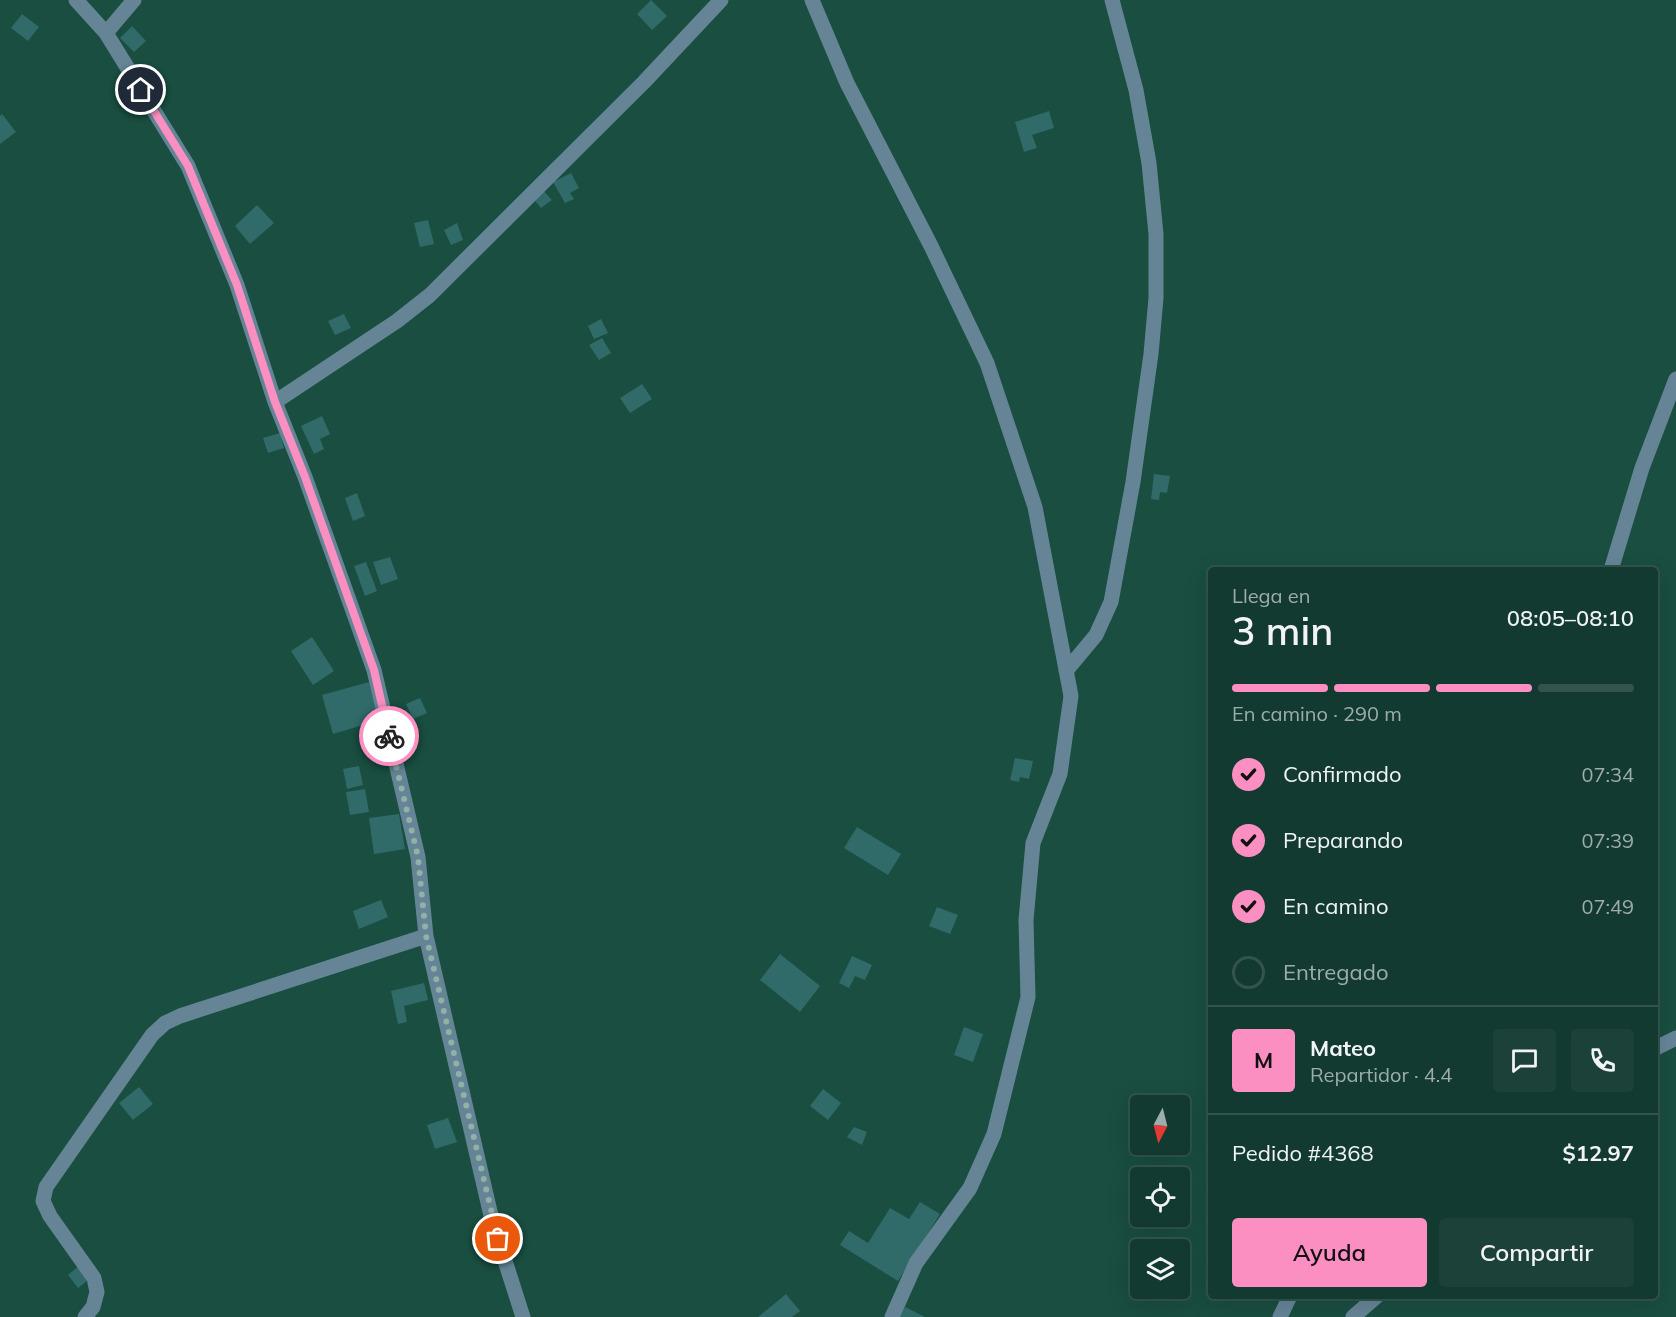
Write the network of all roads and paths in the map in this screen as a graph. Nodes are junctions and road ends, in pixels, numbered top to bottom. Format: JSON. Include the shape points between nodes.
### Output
{"nodes":[{"id":1,"x":76,"y":0,"type":"edge"},
{"id":2,"x":134,"y":0,"type":"edge"},
{"id":3,"x":721,"y":0,"type":"edge"},
{"id":4,"x":812,"y":0,"type":"edge"},
{"id":5,"x":1112,"y":0,"type":"edge"},
{"id":6,"x":106,"y":33,"type":"junction"},
{"id":7,"x":1676,"y":379,"type":"edge"},
{"id":8,"x":275,"y":402,"type":"junction"},
{"id":9,"x":1612,"y":567,"type":"edge"},
{"id":10,"x":1066,"y":671,"type":"junction"},
{"id":11,"x":426,"y":936,"type":"junction"},
{"id":12,"x":1676,"y":1038,"type":"edge"},
{"id":13,"x":1658,"y":1047,"type":"edge"},
{"id":14,"x":1289,"y":1299,"type":"edge"},
{"id":15,"x":1374,"y":1299,"type":"edge"},
{"id":16,"x":85,"y":1317,"type":"edge"},
{"id":17,"x":523,"y":1317,"type":"edge"},
{"id":18,"x":892,"y":1317,"type":"edge"},
{"id":19,"x":1280,"y":1317,"type":"edge"},
{"id":20,"x":1353,"y":1317,"type":"edge"}],
"edges":[{"from":1,"to":6,"type":"street"},
{"from":2,"to":6,"type":"street"},
{"from":3,"to":8,"type":"street","via":[[430,295],[398,321]]},
{"from":4,"to":10,"type":"street","via":[[847,83],[987,363],[1035,507]]},
{"from":5,"to":10,"type":"street","via":[[1136,90],[1149,163],[1156,234],[1156,298],[1133,482],[1111,602],[1096,635]]},
{"from":6,"to":8,"type":"street","via":[[188,166],[237,285]]},
{"from":7,"to":9,"type":"street","via":[[1642,468]]},
{"from":8,"to":11,"type":"street","via":[[374,670],[418,857]]},
{"from":10,"to":18,"type":"street","via":[[1071,696],[1060,774],[1033,843],[1026,920],[1028,997],[994,1134],[970,1188],[916,1263]]},
{"from":11,"to":16,"type":"street","via":[[180,1016],[152,1035],[46,1186],[43,1201],[50,1216],[94,1278],[97,1292]]},
{"from":11,"to":17,"type":"street","via":[[492,1220]]},
{"from":12,"to":13,"type":"street"},
{"from":14,"to":19,"type":"street"},
{"from":15,"to":20,"type":"street"}]}
